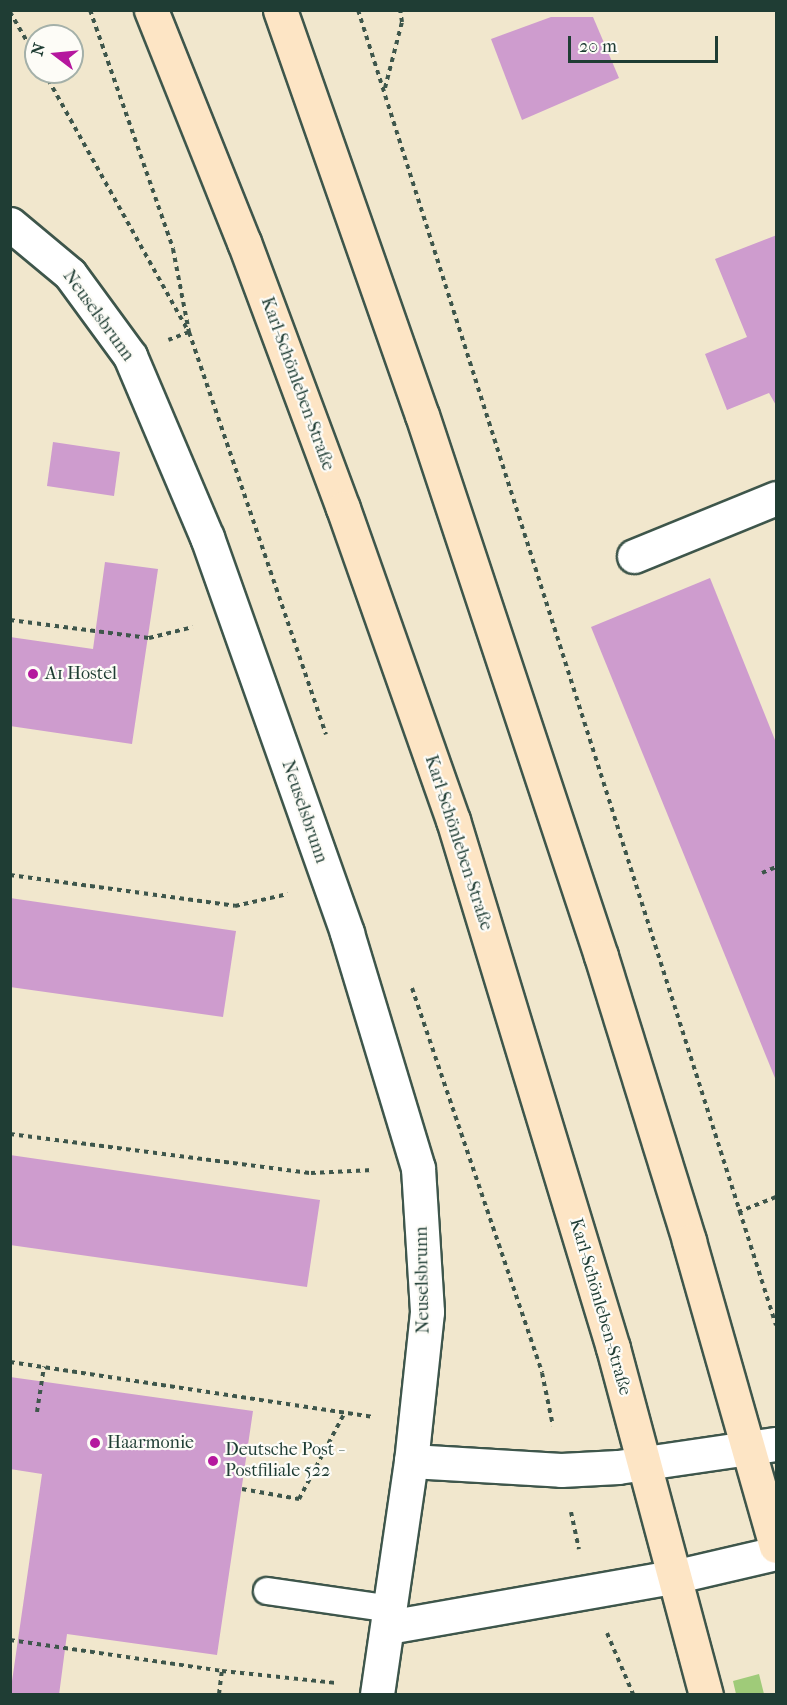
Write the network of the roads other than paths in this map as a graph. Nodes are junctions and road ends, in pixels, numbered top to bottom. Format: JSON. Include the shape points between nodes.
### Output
{"nodes":[{"id":1,"x":151,"y":10,"type":"edge"},
{"id":2,"x":280,"y":10,"type":"edge"},
{"id":3,"x":10,"y":224,"type":"edge"},
{"id":4,"x":777,"y":498,"type":"edge"},
{"id":5,"x":634,"y":556,"type":"dead end"},
{"id":6,"x":763,"y":1447,"type":"edge"},
{"id":7,"x":411,"y":1461,"type":"junction"},
{"id":8,"x":645,"y":1463,"type":"junction"},
{"id":9,"x":777,"y":1546,"type":"edge"},
{"id":10,"x":777,"y":1553,"type":"edge"},
{"id":11,"x":674,"y":1577,"type":"junction"},
{"id":12,"x":267,"y":1591,"type":"dead end"},
{"id":13,"x":390,"y":1618,"type":"junction"},
{"id":14,"x":377,"y":1691,"type":"edge"},
{"id":15,"x":706,"y":1695,"type":"edge"}],
"edges":[{"from":1,"to":8,"type":"main road","name":"Karl-Schönleben-Straße","via":[[244,242],[453,820]]},
{"from":2,"to":6,"type":"main road","via":[[539,763],[664,1157]]},
{"from":3,"to":7,"type":"street","name":"Neuselsbrunn","via":[[70,274],[130,356],[207,537],[394,1078],[418,1168],[427,1312]]},
{"from":4,"to":5,"type":"street"},
{"from":6,"to":8,"type":"street"},
{"from":6,"to":9,"type":"main road"},
{"from":7,"to":8,"type":"street","via":[[561,1470]]},
{"from":7,"to":13,"type":"street","name":"Neuselsbrunn"},
{"from":8,"to":11,"type":"main road","name":"Karl-Schönleben-Straße"},
{"from":10,"to":11,"type":"street"},
{"from":11,"to":13,"type":"street"},
{"from":11,"to":15,"type":"main road","name":"Karl-Schönleben-Straße"},
{"from":12,"to":13,"type":"lane"},
{"from":13,"to":14,"type":"street","name":"Neuselsbrunn"}]}
